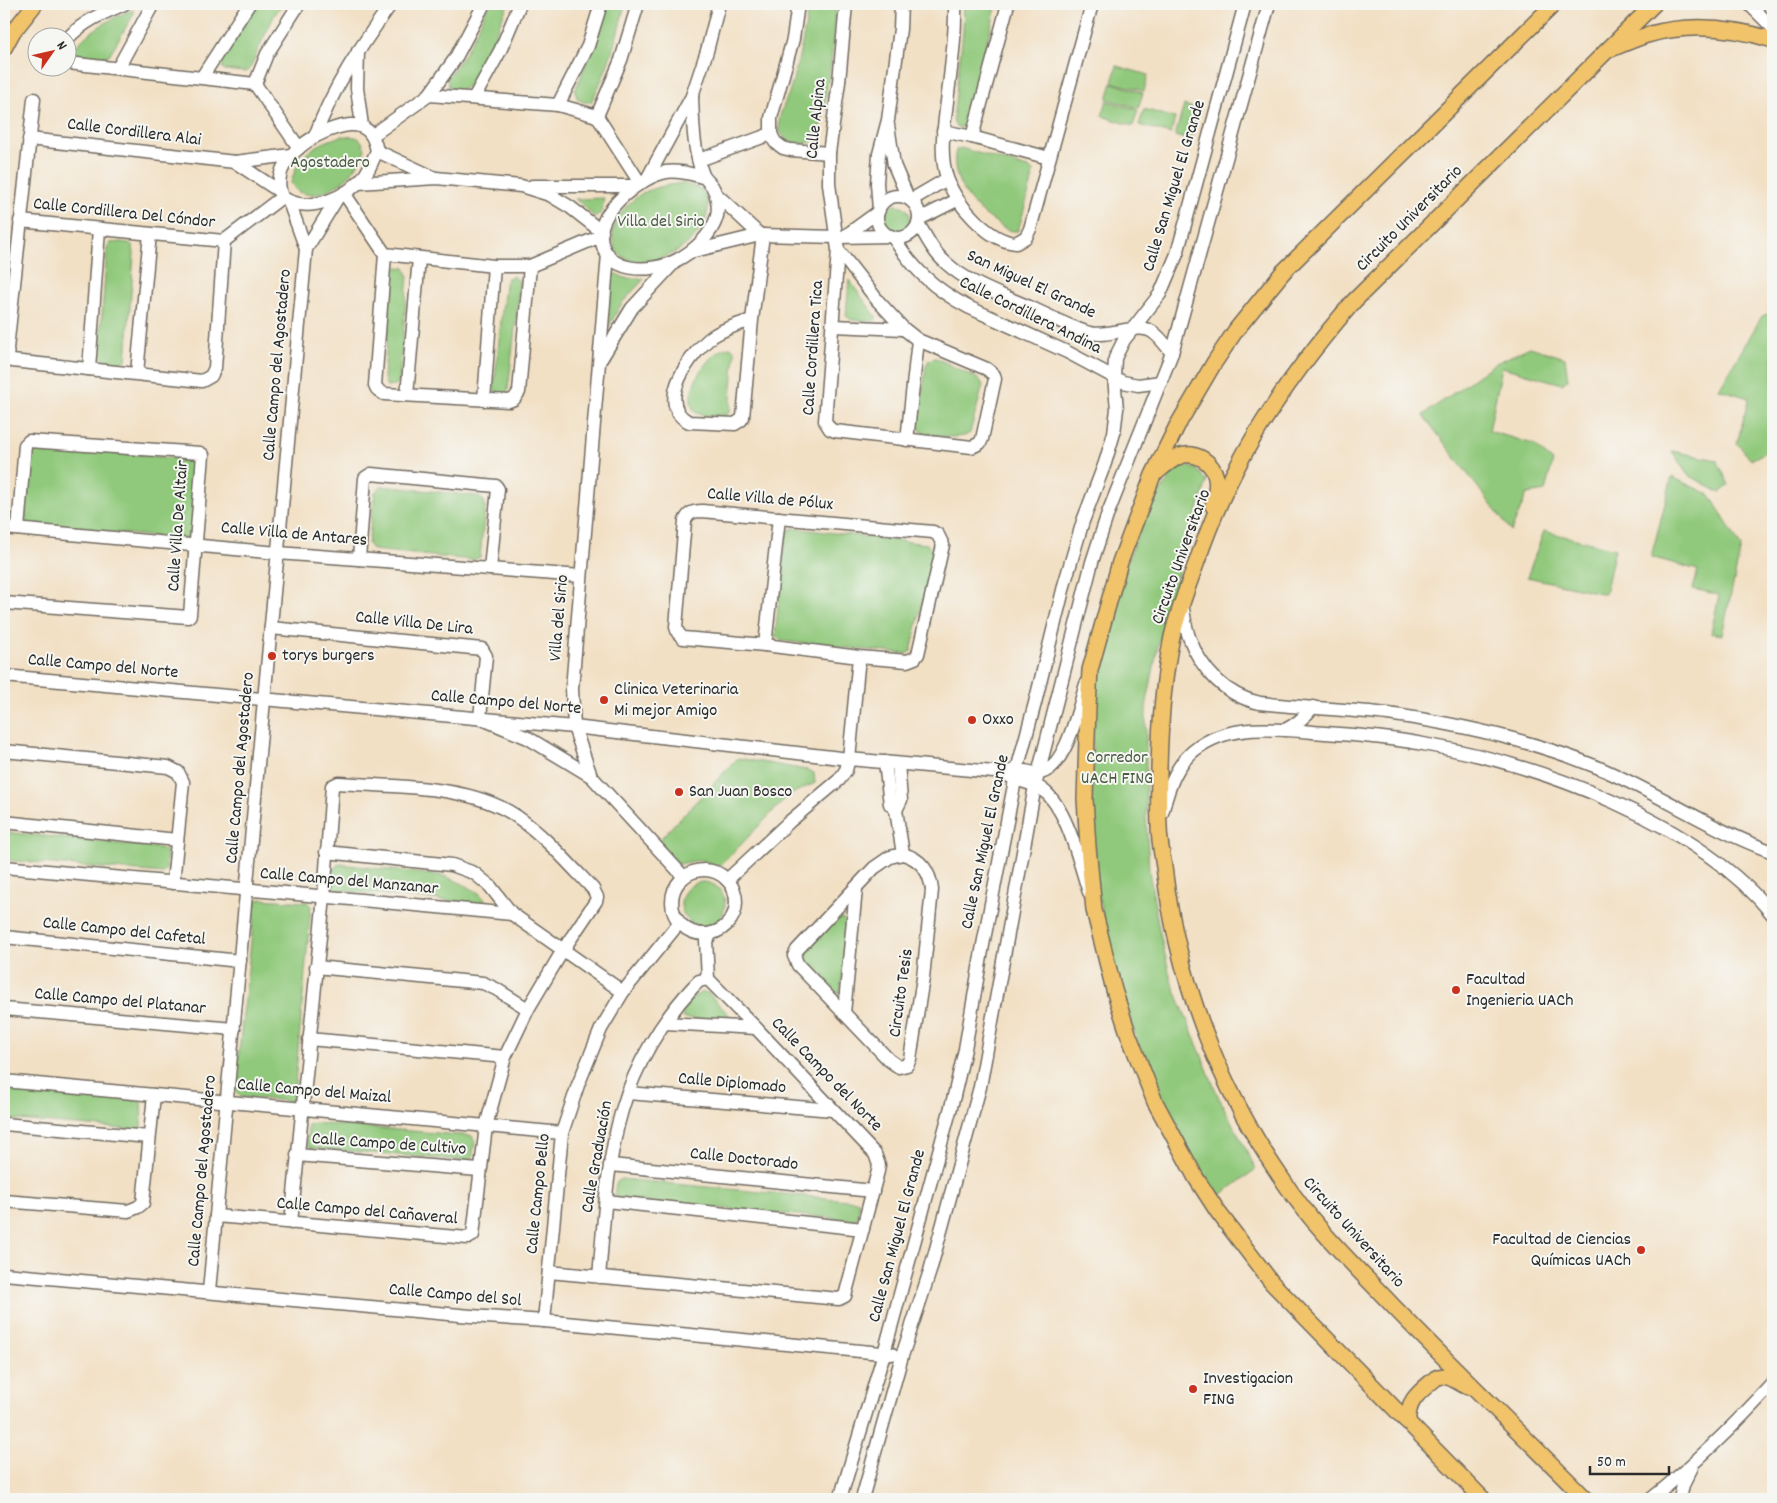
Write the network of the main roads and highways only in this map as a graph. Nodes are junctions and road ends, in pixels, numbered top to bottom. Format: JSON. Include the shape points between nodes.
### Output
{"nodes":[{"id":1,"x":36,"y":4,"type":"edge"},
{"id":2,"x":1554,"y":4,"type":"edge"},
{"id":3,"x":1654,"y":4,"type":"edge"},
{"id":4,"x":1773,"y":40,"type":"edge"},
{"id":5,"x":4,"y":48,"type":"edge"},
{"id":6,"x":1605,"y":51,"type":"junction"},
{"id":7,"x":1153,"y":475,"type":"junction"},
{"id":8,"x":1209,"y":530,"type":"junction"},
{"id":9,"x":1478,"y":1391,"type":"junction"},
{"id":10,"x":1408,"y":1423,"type":"junction"},
{"id":11,"x":1483,"y":1499,"type":"edge"},
{"id":12,"x":1586,"y":1499,"type":"edge"}],
"edges":[{"from":1,"to":5,"type":"main road"},
{"from":2,"to":7,"type":"main road","via":[[1283,272],[1214,363]]},
{"from":3,"to":6,"type":"main road","name":"Circuito Universitario"},
{"from":4,"to":6,"type":"main road","via":[[1735,31],[1693,28],[1647,35]]},
{"from":6,"to":8,"type":"main road","name":"Circuito Universitario","via":[[1354,301],[1320,340],[1254,436],[1233,474]]},
{"from":7,"to":8,"type":"main road","via":[[1172,460],[1186,455],[1206,461],[1216,479]]},
{"from":7,"to":10,"type":"main road","via":[[1120,562],[1090,670],[1085,799],[1088,847],[1094,910],[1114,990],[1155,1102],[1196,1178],[1223,1219],[1272,1284]]},
{"from":8,"to":9,"type":"main road","name":"Circuito Universitario","via":[[1172,637],[1162,703],[1160,748],[1159,828],[1168,906],[1197,1011],[1239,1109],[1283,1181],[1335,1246]]},
{"from":9,"to":10,"type":"main road","via":[[1440,1375],[1414,1398],[1408,1408]]},
{"from":9,"to":12,"type":"main road","name":"Circuito Universitario"},
{"from":10,"to":11,"type":"main road"}]}
